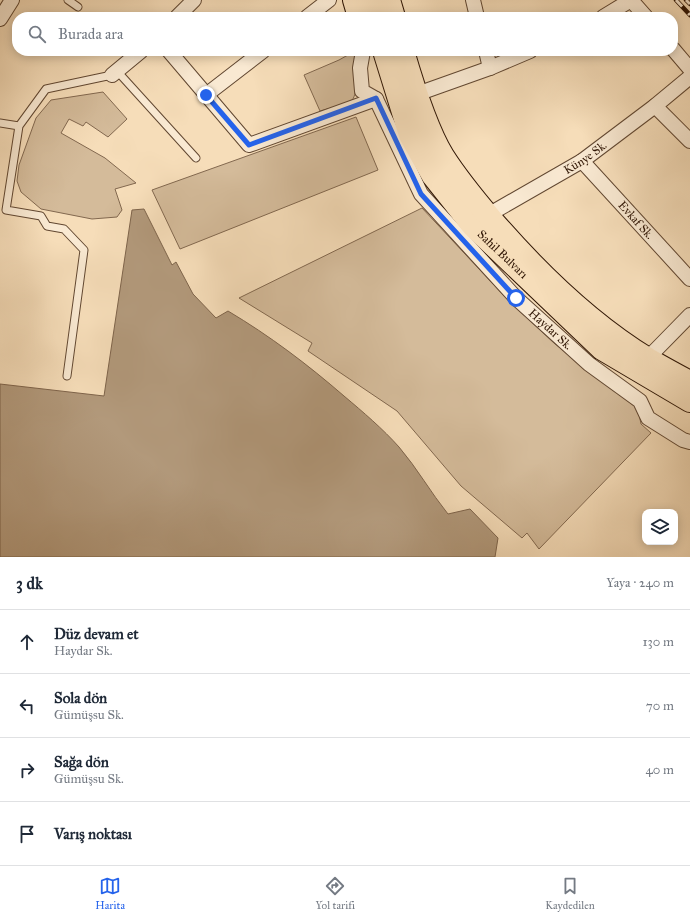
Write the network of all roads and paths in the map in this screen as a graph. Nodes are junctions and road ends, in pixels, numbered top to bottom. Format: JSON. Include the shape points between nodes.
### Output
{"nodes":[{"id":1,"x":12,"y":0,"type":"edge"},
{"id":2,"x":68,"y":0,"type":"edge"},
{"id":3,"x":194,"y":0,"type":"edge"},
{"id":4,"x":328,"y":0,"type":"edge"},
{"id":5,"x":354,"y":0,"type":"edge"},
{"id":6,"x":372,"y":0,"type":"edge"},
{"id":7,"x":389,"y":0,"type":"edge"},
{"id":8,"x":395,"y":0,"type":"edge"},
{"id":9,"x":473,"y":0,"type":"edge"},
{"id":10,"x":631,"y":0,"type":"edge"},
{"id":11,"x":78,"y":7,"type":"dead end"},
{"id":12,"x":182,"y":12,"type":"edge"},
{"id":13,"x":313,"y":12,"type":"edge"},
{"id":14,"x":358,"y":12,"type":"edge"},
{"id":15,"x":374,"y":12,"type":"edge"},
{"id":16,"x":393,"y":12,"type":"edge"},
{"id":17,"x":396,"y":12,"type":"edge"},
{"id":18,"x":476,"y":12,"type":"edge"},
{"id":19,"x":611,"y":12,"type":"edge"},
{"id":20,"x":642,"y":12,"type":"edge"},
{"id":21,"x":0,"y":19,"type":"edge"},
{"id":22,"x":678,"y":55,"type":"edge"},
{"id":23,"x":135,"y":56,"type":"edge"},
{"id":24,"x":173,"y":56,"type":"edge"},
{"id":25,"x":257,"y":56,"type":"edge"},
{"id":26,"x":362,"y":56,"type":"edge"},
{"id":27,"x":374,"y":56,"type":"edge"},
{"id":28,"x":386,"y":56,"type":"edge"},
{"id":29,"x":405,"y":56,"type":"edge"},
{"id":30,"x":487,"y":56,"type":"edge"},
{"id":31,"x":518,"y":56,"type":"edge"},
{"id":32,"x":490,"y":68,"type":"junction"},
{"id":33,"x":690,"y":69,"type":"edge"},
{"id":34,"x":114,"y":73,"type":"junction"},
{"id":35,"x":690,"y":76,"type":"edge"},
{"id":36,"x":396,"y":86,"type":"junction"},
{"id":37,"x":417,"y":94,"type":"junction"},
{"id":38,"x":206,"y":95,"type":"junction"},
{"id":39,"x":376,"y":98,"type":"junction"},
{"id":40,"x":655,"y":106,"type":"junction"},
{"id":41,"x":0,"y":122,"type":"edge"},
{"id":42,"x":19,"y":126,"type":"junction"},
{"id":43,"x":690,"y":141,"type":"edge"},
{"id":44,"x":196,"y":158,"type":"dead end"},
{"id":45,"x":582,"y":161,"type":"junction"},
{"id":46,"x":480,"y":220,"type":"junction"},
{"id":47,"x":690,"y":279,"type":"edge"},
{"id":48,"x":690,"y":315,"type":"edge"},
{"id":49,"x":642,"y":364,"type":"junction"},
{"id":50,"x":67,"y":376,"type":"dead end"},
{"id":51,"x":690,"y":382,"type":"edge"},
{"id":52,"x":690,"y":401,"type":"edge"},
{"id":53,"x":690,"y":442,"type":"edge"}],
"edges":[{"from":1,"to":21,"type":"street"},
{"from":2,"to":11,"type":"lane"},
{"from":3,"to":12,"type":"street"},
{"from":4,"to":13,"type":"street"},
{"from":5,"to":14,"type":"highway"},
{"from":6,"to":15,"type":"highway"},
{"from":7,"to":16,"type":"highway"},
{"from":8,"to":17,"type":"highway"},
{"from":9,"to":18,"type":"street"},
{"from":10,"to":19,"type":"street"},
{"from":10,"to":20,"type":"street"},
{"from":22,"to":33,"type":"street"},
{"from":23,"to":34,"type":"street"},
{"from":24,"to":38,"type":"street"},
{"from":25,"to":38,"type":"street"},
{"from":26,"to":39,"type":"street","name":"Haydar Sk.","via":[[360,68],[362,91]]},
{"from":27,"to":36,"type":"highway"},
{"from":28,"to":36,"type":"highway","name":"Sahil Bulvarı"},
{"from":29,"to":37,"type":"highway","name":"Sahil Bulvarı"},
{"from":30,"to":32,"type":"street"},
{"from":31,"to":32,"type":"street"},
{"from":32,"to":37,"type":"street"},
{"from":34,"to":42,"type":"lane","via":[[46,90]]},
{"from":34,"to":44,"type":"lane"},
{"from":35,"to":40,"type":"street","name":"Künye Sk."},
{"from":36,"to":46,"type":"highway","name":"Sahil Bulvarı","via":[[410,135],[433,176]]},
{"from":37,"to":46,"type":"highway","name":"Sahil Bulvarı","via":[[442,155]]},
{"from":38,"to":39,"type":"street","via":[[249,145]]},
{"from":39,"to":53,"type":"street","name":"Haydar Sk.","via":[[421,194],[516,298],[589,364],[640,402],[648,418]]},
{"from":40,"to":43,"type":"street"},
{"from":40,"to":45,"type":"street","name":"Künye Sk."},
{"from":41,"to":42,"type":"lane"},
{"from":42,"to":50,"type":"lane","via":[[6,210],[41,216],[47,226],[64,229],[84,250]]},
{"from":45,"to":46,"type":"street","name":"Künye Sk."},
{"from":45,"to":47,"type":"street","name":"Evkaf Sk."},
{"from":46,"to":49,"type":"highway","name":"Sahil Bulvarı","via":[[561,312],[602,349]]},
{"from":48,"to":49,"type":"street"},
{"from":49,"to":51,"type":"highway","name":"Sahil Bulvarı"},
{"from":49,"to":52,"type":"highway","name":"Sahil Bulvarı"}]}
